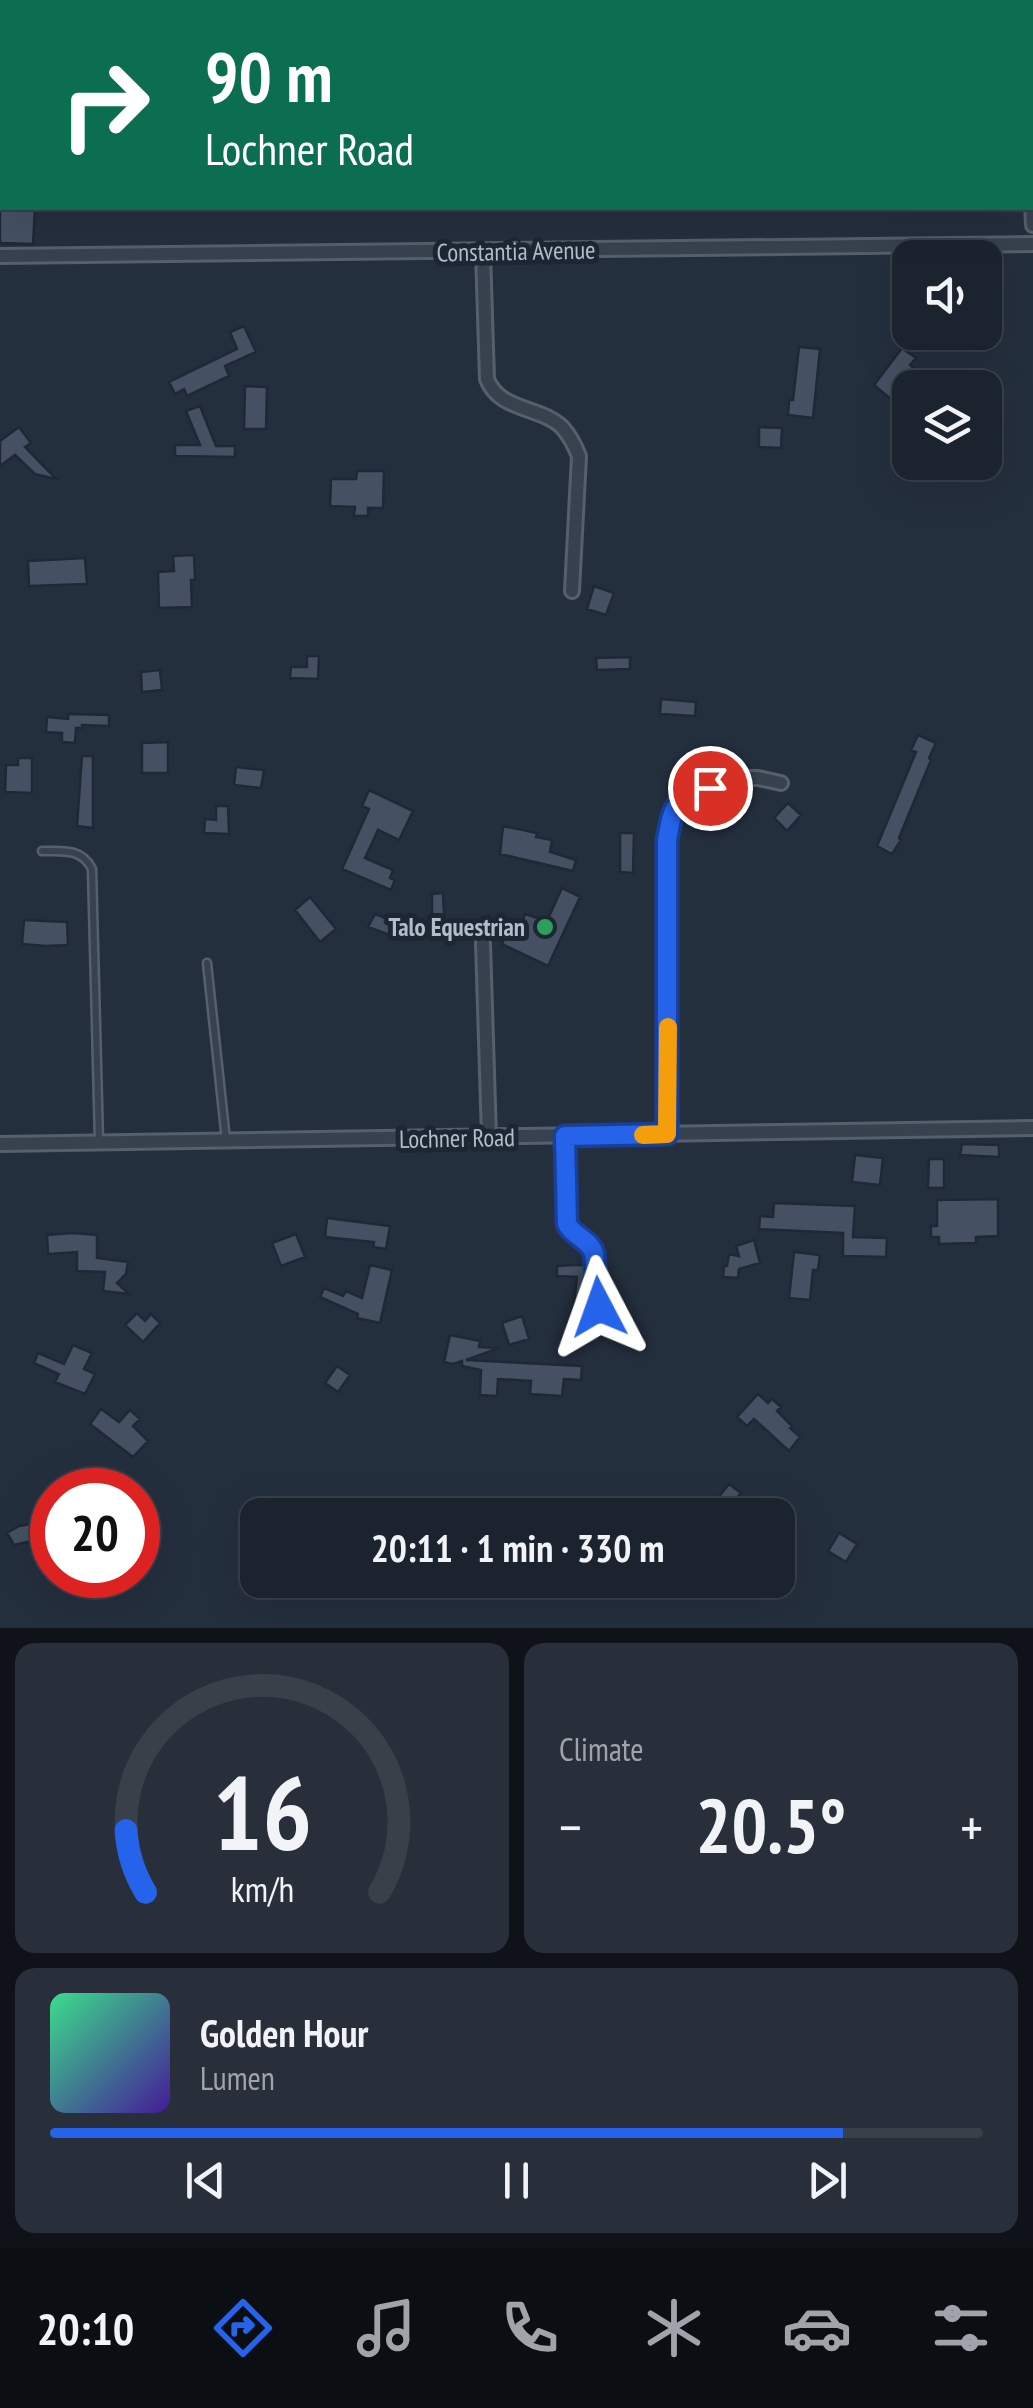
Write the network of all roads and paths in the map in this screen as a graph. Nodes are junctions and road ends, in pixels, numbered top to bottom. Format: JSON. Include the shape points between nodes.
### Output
{"nodes":[{"id":1,"x":1033,"y":244,"type":"edge"},
{"id":2,"x":484,"y":252,"type":"junction"},
{"id":3,"x":0,"y":256,"type":"edge"},
{"id":4,"x":572,"y":591,"type":"dead end"},
{"id":5,"x":781,"y":783,"type":"dead end"},
{"id":6,"x":42,"y":851,"type":"dead end"},
{"id":7,"x":483,"y":943,"type":"dead end"},
{"id":8,"x":207,"y":964,"type":"dead end"},
{"id":9,"x":1033,"y":1128,"type":"edge"},
{"id":10,"x":667,"y":1134,"type":"junction"},
{"id":11,"x":565,"y":1136,"type":"junction"},
{"id":12,"x":489,"y":1137,"type":"junction"},
{"id":13,"x":226,"y":1141,"type":"junction"},
{"id":14,"x":99,"y":1143,"type":"junction"},
{"id":15,"x":0,"y":1144,"type":"edge"},
{"id":16,"x":599,"y":1307,"type":"dead end"}],
"edges":[{"from":1,"to":2,"type":"street","name":"Constantia Avenue"},
{"from":2,"to":3,"type":"street","name":"Constantia Avenue"},
{"from":2,"to":4,"type":"street","via":[[491,388],[558,425],[579,456]]},
{"from":5,"to":10,"type":"street","via":[[744,778],[690,794],[671,818]]},
{"from":6,"to":14,"type":"lane","via":[[76,852],[92,869]]},
{"from":7,"to":12,"type":"street"},
{"from":8,"to":13,"type":"lane"},
{"from":9,"to":10,"type":"street","name":"Lochner Road"},
{"from":10,"to":11,"type":"street","name":"Lochner Road"},
{"from":11,"to":12,"type":"street","name":"Lochner Road"},
{"from":11,"to":16,"type":"lane","via":[[567,1224],[591,1244]]},
{"from":12,"to":13,"type":"street","name":"Lochner Road"},
{"from":13,"to":14,"type":"street","name":"Lochner Road"},
{"from":14,"to":15,"type":"street","name":"Lochner Road"}]}
